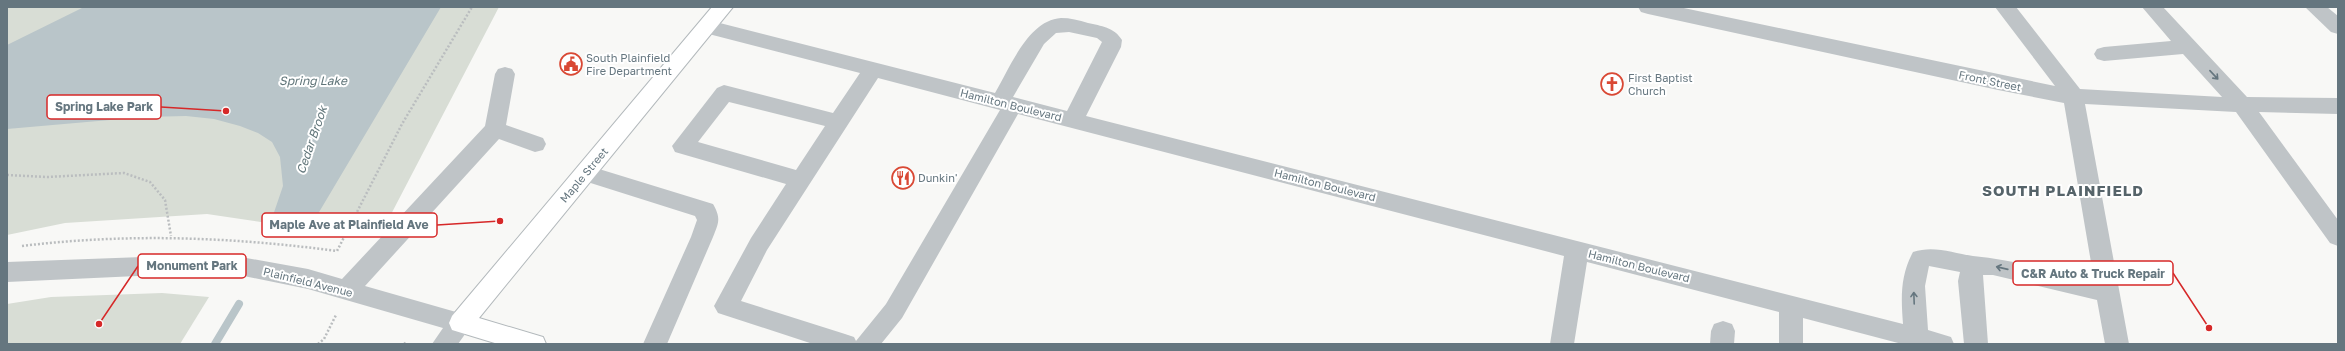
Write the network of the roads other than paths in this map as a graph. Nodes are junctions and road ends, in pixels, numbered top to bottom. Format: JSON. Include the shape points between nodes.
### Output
{"nodes":[{"id":1,"x":1648,"y":7,"type":"edge"},
{"id":2,"x":2005,"y":7,"type":"edge"},
{"id":3,"x":2152,"y":7,"type":"edge"},
{"id":4,"x":2315,"y":7,"type":"edge"},
{"id":5,"x":716,"y":13,"type":"edge"},
{"id":6,"x":2338,"y":27,"type":"edge"},
{"id":7,"x":2188,"y":46,"type":"junction"},
{"id":8,"x":2104,"y":54,"type":"dead end"},
{"id":9,"x":873,"y":69,"type":"junction"},
{"id":10,"x":505,"y":74,"type":"dead end"},
{"id":11,"x":2073,"y":96,"type":"junction"},
{"id":12,"x":1006,"y":104,"type":"junction"},
{"id":13,"x":2242,"y":105,"type":"junction"},
{"id":14,"x":2338,"y":106,"type":"edge"},
{"id":15,"x":1073,"y":121,"type":"junction"},
{"id":16,"x":839,"y":122,"type":"junction"},
{"id":17,"x":495,"y":129,"type":"junction"},
{"id":18,"x":535,"y":144,"type":"dead end"},
{"id":19,"x":586,"y":173,"type":"junction"},
{"id":20,"x":801,"y":180,"type":"junction"},
{"id":21,"x":2338,"y":237,"type":"edge"},
{"id":22,"x":1577,"y":250,"type":"junction"},
{"id":23,"x":1973,"y":265,"type":"junction"},
{"id":24,"x":7,"y":272,"type":"edge"},
{"id":25,"x":346,"y":290,"type":"junction"},
{"id":26,"x":2108,"y":293,"type":"junction"},
{"id":27,"x":1791,"y":305,"type":"junction"},
{"id":28,"x":461,"y":323,"type":"junction"},
{"id":29,"x":1916,"y":337,"type":"junction"},
{"id":30,"x":444,"y":344,"type":"edge"},
{"id":31,"x":534,"y":344,"type":"edge"},
{"id":32,"x":655,"y":344,"type":"edge"},
{"id":33,"x":845,"y":344,"type":"edge"},
{"id":34,"x":866,"y":344,"type":"edge"},
{"id":35,"x":1562,"y":344,"type":"edge"},
{"id":36,"x":1791,"y":344,"type":"edge"},
{"id":37,"x":1942,"y":344,"type":"edge"},
{"id":38,"x":1976,"y":344,"type":"edge"},
{"id":39,"x":2117,"y":344,"type":"edge"}],
"edges":[{"from":1,"to":11,"type":"street","name":"Front Street","via":[[1998,83]]},
{"from":2,"to":11,"type":"street"},
{"from":3,"to":7,"type":"street"},
{"from":4,"to":6,"type":"street"},
{"from":5,"to":9,"type":"street","name":"Hamilton Boulevard"},
{"from":5,"to":19,"type":"main road","name":"Maple Street"},
{"from":7,"to":8,"type":"street"},
{"from":7,"to":13,"type":"street","one_way":true},
{"from":9,"to":12,"type":"street","name":"Hamilton Boulevard"},
{"from":9,"to":16,"type":"street"},
{"from":10,"to":17,"type":"street"},
{"from":11,"to":13,"type":"street","name":"Front Street"},
{"from":11,"to":26,"type":"street"},
{"from":12,"to":15,"type":"street","name":"Hamilton Boulevard"},
{"from":12,"to":15,"type":"street","via":[[1041,33],[1059,25],[1098,32],[1112,40],[1111,47]]},
{"from":12,"to":34,"type":"street","via":[[894,311]]},
{"from":13,"to":14,"type":"street","name":"Front Street"},
{"from":13,"to":21,"type":"street"},
{"from":15,"to":22,"type":"street","name":"Hamilton Boulevard"},
{"from":16,"to":20,"type":"street"},
{"from":16,"to":20,"type":"street","via":[[724,93],[683,146]]},
{"from":17,"to":18,"type":"street"},
{"from":17,"to":25,"type":"street"},
{"from":19,"to":28,"type":"main road","name":"Maple Street"},
{"from":19,"to":32,"type":"street","via":[[705,210],[708,220],[702,237]]},
{"from":20,"to":33,"type":"street","via":[[760,244],[726,306]]},
{"from":22,"to":27,"type":"street","name":"Hamilton Boulevard"},
{"from":22,"to":35,"type":"street"},
{"from":26,"to":23,"type":"street","one_way":true,"via":[[1993,266]]},
{"from":29,"to":23,"type":"street","one_way":true,"via":[[1914,276],[1921,259],[1929,257]]},
{"from":23,"to":38,"type":"street","via":[[1970,282]]},
{"from":24,"to":25,"type":"street","name":"Plainfield Avenue","via":[[224,263],[308,279]]},
{"from":25,"to":28,"type":"street","name":"Plainfield Avenue"},
{"from":26,"to":39,"type":"street"},
{"from":27,"to":29,"type":"street","name":"Hamilton Boulevard"},
{"from":27,"to":36,"type":"street"},
{"from":28,"to":30,"type":"street"},
{"from":28,"to":31,"type":"main road"},
{"from":29,"to":37,"type":"street","name":"Hamilton Boulevard"}]}
